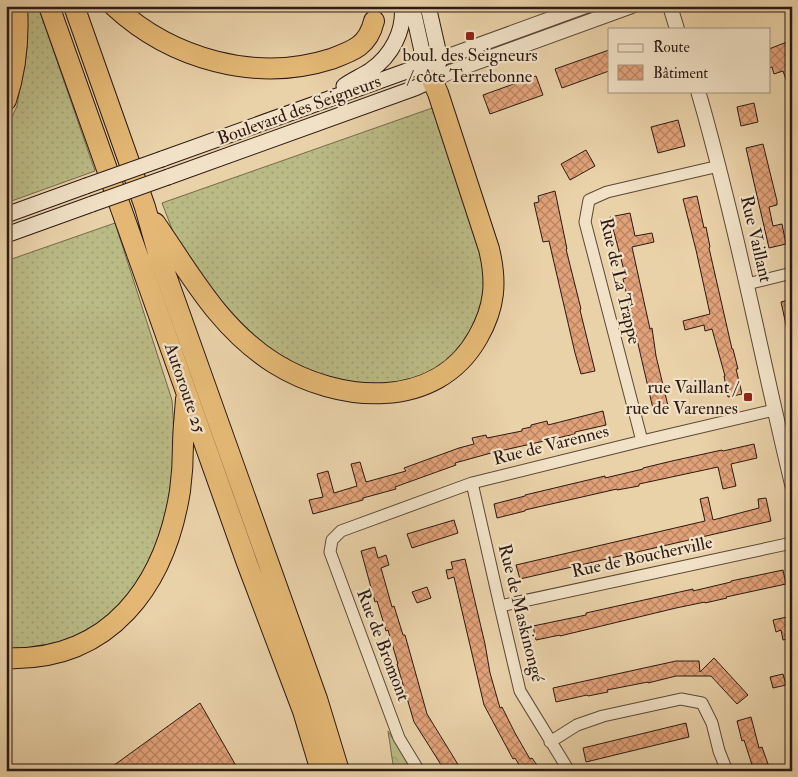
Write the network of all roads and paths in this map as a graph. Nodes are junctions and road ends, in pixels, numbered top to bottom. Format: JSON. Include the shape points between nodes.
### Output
{"nodes":[{"id":1,"x":18,"y":6,"type":"edge"},
{"id":2,"x":49,"y":6,"type":"edge"},
{"id":3,"x":74,"y":6,"type":"edge"},
{"id":4,"x":114,"y":6,"type":"edge"},
{"id":5,"x":402,"y":6,"type":"edge"},
{"id":6,"x":412,"y":6,"type":"edge"},
{"id":7,"x":428,"y":6,"type":"edge"},
{"id":8,"x":586,"y":6,"type":"edge"},
{"id":9,"x":632,"y":6,"type":"edge"},
{"id":10,"x":670,"y":6,"type":"edge"},
{"id":11,"x":374,"y":21,"type":"dead end"},
{"id":12,"x":677,"y":28,"type":"edge"},
{"id":13,"x":433,"y":68,"type":"junction"},
{"id":14,"x":698,"y":92,"type":"edge"},
{"id":15,"x":6,"y":100,"type":"edge"},
{"id":16,"x":318,"y":102,"type":"junction"},
{"id":17,"x":719,"y":166,"type":"junction"},
{"id":18,"x":145,"y":207,"type":"junction"},
{"id":19,"x":6,"y":215,"type":"edge"},
{"id":20,"x":6,"y":235,"type":"edge"},
{"id":21,"x":792,"y":273,"type":"edge"},
{"id":22,"x":747,"y":284,"type":"junction"},
{"id":23,"x":187,"y":392,"type":"junction"},
{"id":24,"x":774,"y":410,"type":"junction"},
{"id":25,"x":642,"y":441,"type":"junction"},
{"id":26,"x":472,"y":483,"type":"junction"},
{"id":27,"x":792,"y":484,"type":"edge"},
{"id":28,"x":341,"y":531,"type":"joint"},
{"id":29,"x":792,"y":542,"type":"edge"},
{"id":30,"x":500,"y":606,"type":"junction"},
{"id":31,"x":6,"y":658,"type":"edge"},
{"id":32,"x":317,"y":699,"type":"junction"},
{"id":33,"x":550,"y":742,"type":"junction"},
{"id":34,"x":322,"y":771,"type":"edge"},
{"id":35,"x":339,"y":771,"type":"edge"},
{"id":36,"x":347,"y":771,"type":"edge"},
{"id":37,"x":419,"y":771,"type":"edge"},
{"id":38,"x":569,"y":771,"type":"edge"},
{"id":39,"x":728,"y":771,"type":"edge"}],
"edges":[{"from":1,"to":15,"type":"highway","via":[[16,54]]},
{"from":2,"to":23,"type":"highway","name":"Autoroute 25"},
{"from":3,"to":18,"type":"highway","name":"Autoroute 25"},
{"from":4,"to":11,"type":"highway","via":[[144,29],[182,50],[225,64],[256,68],[313,63],[346,53],[366,41]]},
{"from":5,"to":16,"type":"main road","via":[[399,33],[382,60]]},
{"from":6,"to":13,"type":"main road"},
{"from":7,"to":13,"type":"main road"},
{"from":8,"to":13,"type":"street","name":"Boulevard des Seigneurs"},
{"from":9,"to":13,"type":"street","name":"Boulevard des Seigneurs","via":[[453,71]]},
{"from":10,"to":12,"type":"street"},
{"from":13,"to":16,"type":"main road","name":"Boulevard des Seigneurs"},
{"from":13,"to":18,"type":"highway","via":[[438,93],[484,233],[494,285],[491,308],[476,340],[454,366],[427,384],[392,393],[355,392],[317,383],[275,363],[245,341],[219,315]]},
{"from":13,"to":20,"type":"main road","name":"Boulevard des Seigneurs","bridge":true,"via":[[398,94]]},
{"from":14,"to":17,"type":"street","name":"Rue Vaillant"},
{"from":16,"to":19,"type":"main road","name":"Boulevard des Seigneurs","bridge":true},
{"from":17,"to":22,"type":"street","name":"Rue Vaillant"},
{"from":17,"to":25,"type":"street","name":"Rue de La Trappe","via":[[607,192],[589,200],[585,222]]},
{"from":18,"to":32,"type":"highway","name":"Autoroute 25","via":[[158,253]]},
{"from":21,"to":22,"type":"street"},
{"from":22,"to":24,"type":"street","name":"Rue Vaillant"},
{"from":23,"to":31,"type":"highway","via":[[177,504],[162,555],[144,589],[132,606],[97,636],[61,652]]},
{"from":23,"to":34,"type":"highway","name":"Autoroute 25"},
{"from":24,"to":25,"type":"street","name":"Rue de Varennes"},
{"from":24,"to":27,"type":"street","name":"Rue Vaillant"},
{"from":25,"to":26,"type":"street","name":"Rue de Varennes"},
{"from":26,"to":28,"type":"street","name":"Rue de Varennes"},
{"from":26,"to":30,"type":"street","name":"Rue de Maskinongé"},
{"from":28,"to":37,"type":"street","name":"Rue de Bromont","via":[[332,540],[330,552],[399,738]]},
{"from":29,"to":30,"type":"street","name":"Rue de Boucherville"},
{"from":30,"to":33,"type":"street","name":"Rue de Maskinongé","via":[[520,690]]},
{"from":32,"to":35,"type":"highway","name":"Autoroute 25"},
{"from":32,"to":36,"type":"highway"},
{"from":33,"to":38,"type":"street","name":"Rue de Maskinongé"},
{"from":33,"to":39,"type":"street","via":[[577,725],[603,716],[681,698],[702,703]]}]}
